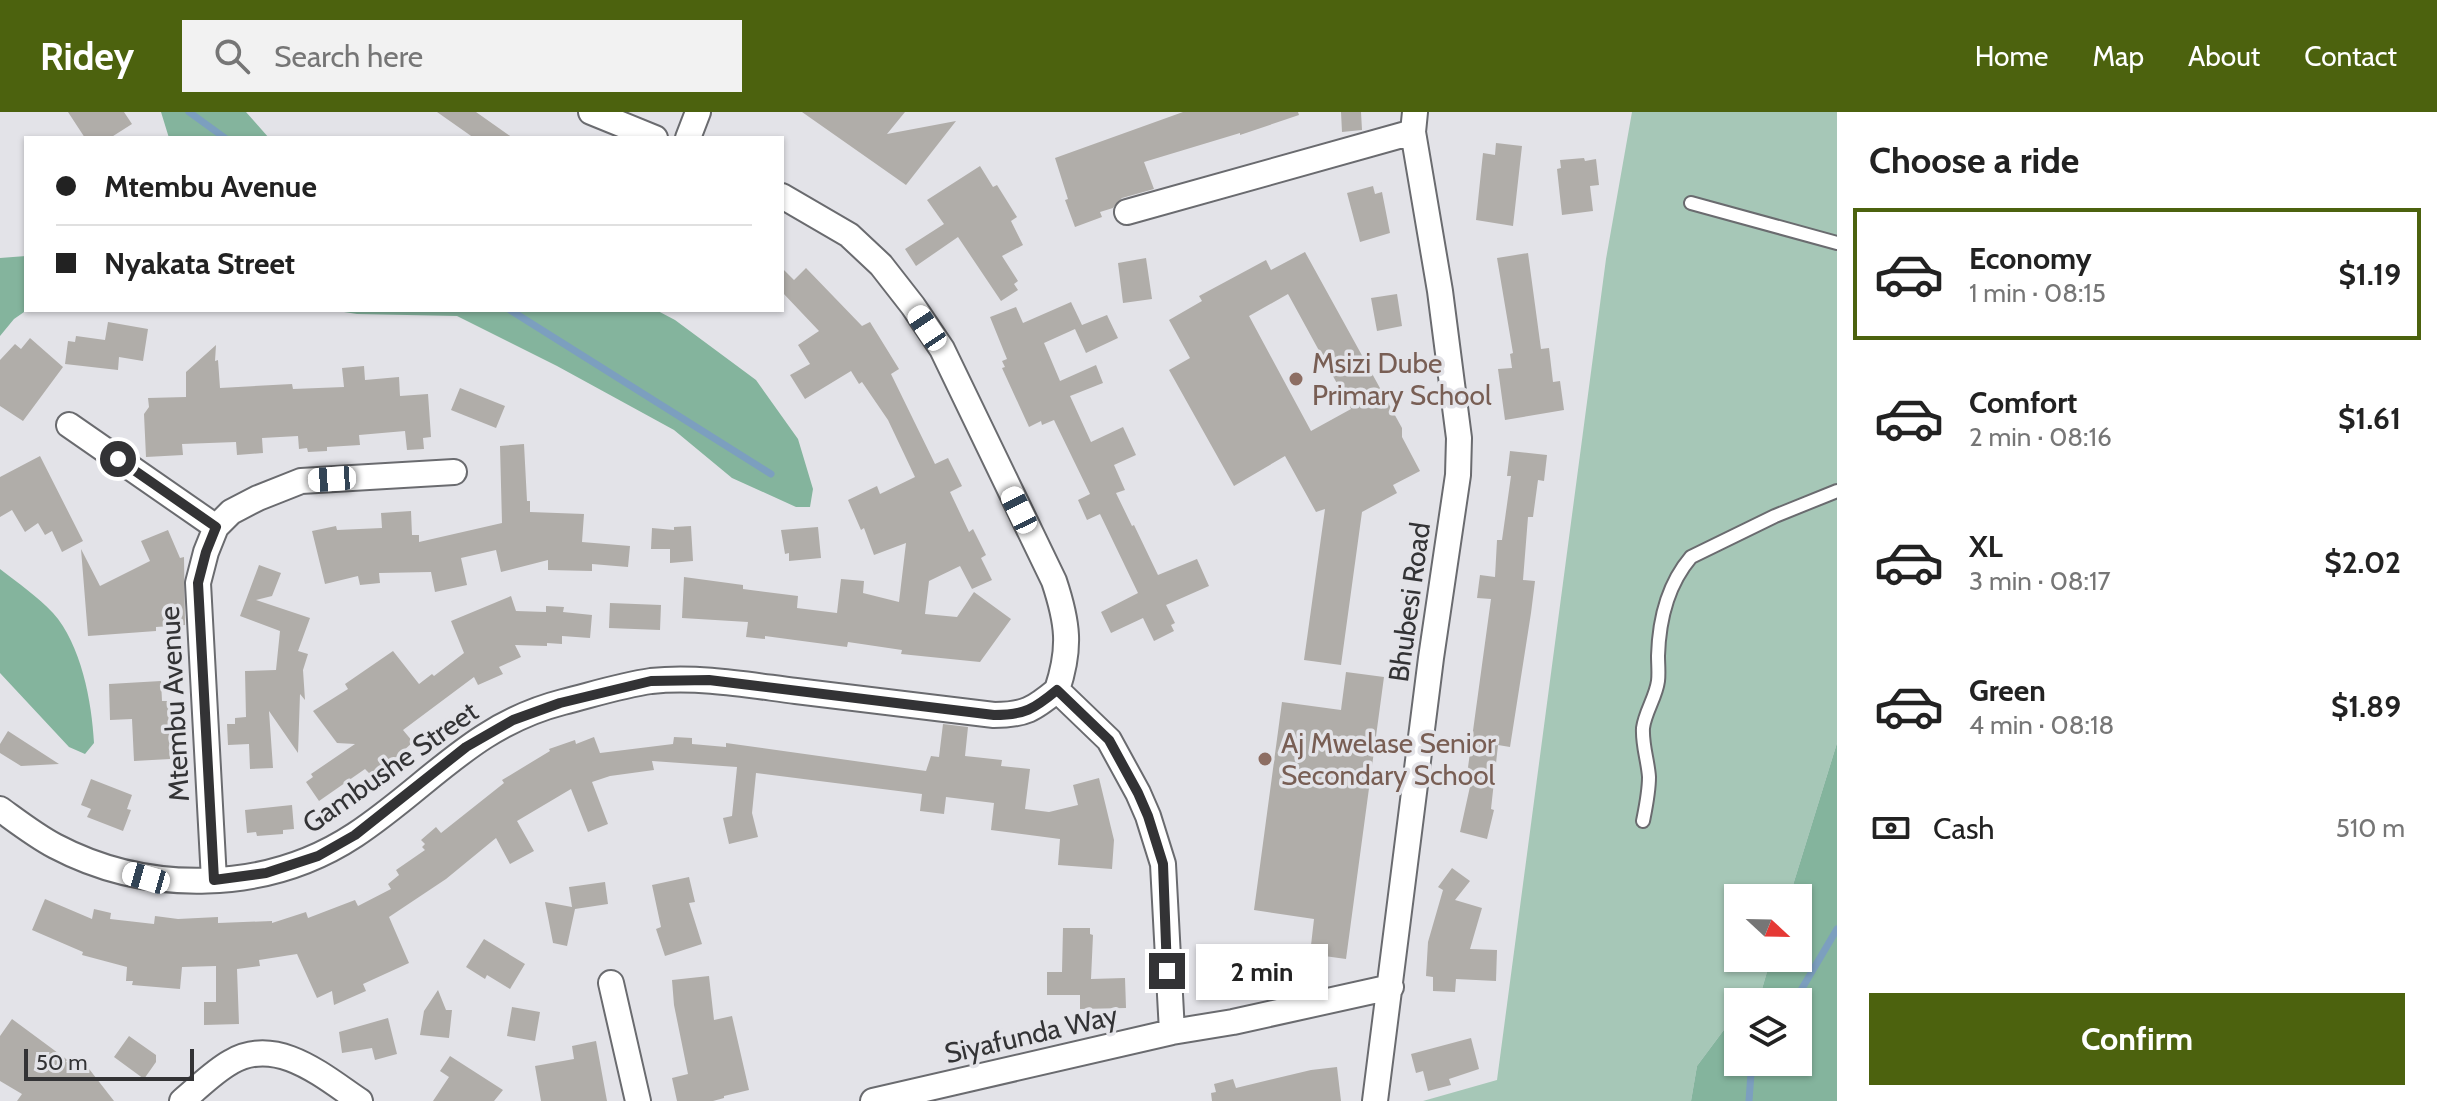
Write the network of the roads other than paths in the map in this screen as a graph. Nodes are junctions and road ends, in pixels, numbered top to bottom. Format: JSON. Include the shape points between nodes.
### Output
{"nodes":[{"id":1,"x":591,"y":112,"type":"edge"},
{"id":2,"x":698,"y":112,"type":"edge"},
{"id":3,"x":1414,"y":122,"type":"edge"},
{"id":4,"x":650,"y":136,"type":"edge"},
{"id":5,"x":689,"y":136,"type":"edge"},
{"id":6,"x":784,"y":197,"type":"edge"},
{"id":7,"x":1691,"y":203,"type":"dead end"},
{"id":8,"x":1127,"y":212,"type":"dead end"},
{"id":9,"x":1837,"y":243,"type":"edge"},
{"id":10,"x":69,"y":425,"type":"dead end"},
{"id":11,"x":454,"y":472,"type":"dead end"},
{"id":12,"x":1837,"y":491,"type":"edge"},
{"id":13,"x":216,"y":527,"type":"junction"},
{"id":14,"x":1057,"y":690,"type":"junction"},
{"id":15,"x":0,"y":809,"type":"edge"},
{"id":16,"x":1643,"y":821,"type":"dead end"},
{"id":17,"x":214,"y":880,"type":"junction"},
{"id":18,"x":611,"y":983,"type":"dead end"},
{"id":19,"x":1391,"y":987,"type":"junction"},
{"id":20,"x":1172,"y":1032,"type":"junction"},
{"id":21,"x":182,"y":1101,"type":"edge"},
{"id":22,"x":360,"y":1101,"type":"edge"},
{"id":23,"x":638,"y":1101,"type":"edge"},
{"id":24,"x":873,"y":1101,"type":"edge"},
{"id":25,"x":1375,"y":1101,"type":"edge"}],
"edges":[{"from":1,"to":4,"type":"street"},
{"from":2,"to":5,"type":"street"},
{"from":3,"to":8,"type":"street"},
{"from":3,"to":19,"type":"street","name":"Bhubesi Road","via":[[1459,438]]},
{"from":6,"to":14,"type":"street","via":[[849,235],[881,265],[942,349],[1063,607],[1068,641]]},
{"from":7,"to":9,"type":"lane"},
{"from":10,"to":13,"type":"street"},
{"from":11,"to":13,"type":"street","via":[[301,481],[231,512]]},
{"from":12,"to":16,"type":"lane","via":[[1691,557],[1682,567],[1663,617],[1658,683],[1643,725],[1649,775]]},
{"from":13,"to":17,"type":"street","name":"Mtembu Avenue","via":[[198,583]]},
{"from":14,"to":17,"type":"street","name":"Gambushe Street","via":[[1017,715],[994,715],[709,680],[651,681],[508,722],[466,747],[355,835],[318,856],[266,873]]},
{"from":14,"to":20,"type":"street","via":[[1109,740],[1148,816],[1163,864]]},
{"from":15,"to":17,"type":"street","name":"Gambushe Street","via":[[58,847],[101,864],[146,878]]},
{"from":18,"to":23,"type":"street"},
{"from":19,"to":20,"type":"street","name":"Siyafunda Way"},
{"from":19,"to":25,"type":"street","name":"Bhubesi Road"},
{"from":20,"to":24,"type":"street","name":"Siyafunda Way"},
{"from":21,"to":22,"type":"street","via":[[233,1060],[270,1054],[305,1064]]}]}
